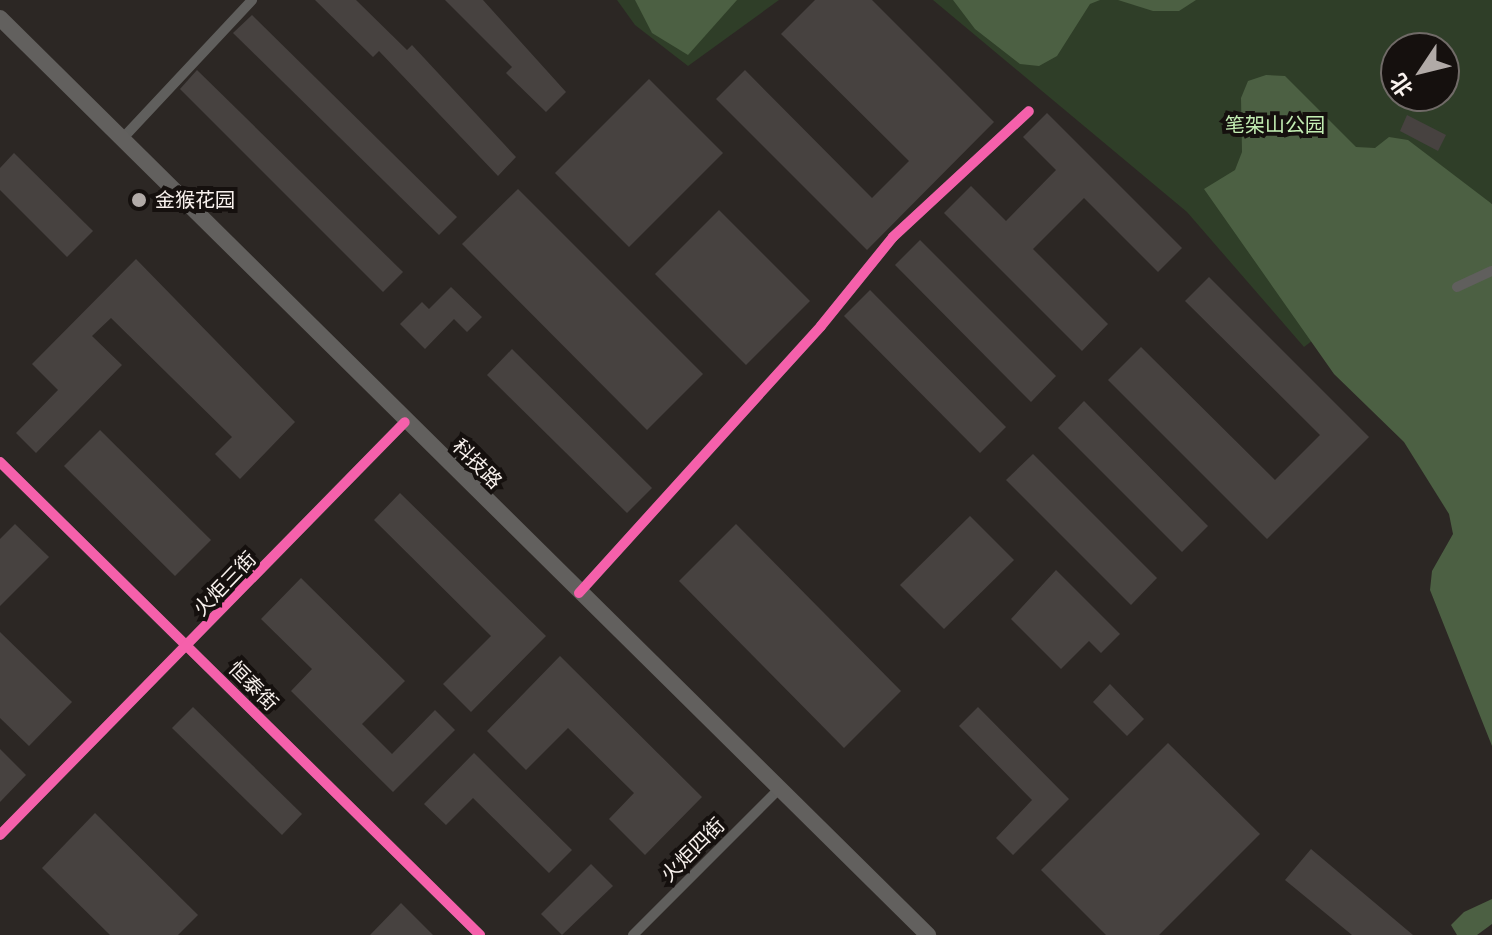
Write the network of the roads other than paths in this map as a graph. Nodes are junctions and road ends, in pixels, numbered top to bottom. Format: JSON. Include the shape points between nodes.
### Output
{"nodes":[{"id":1,"x":252,"y":0,"type":"edge"},
{"id":2,"x":0,"y":18,"type":"edge"},
{"id":3,"x":1029,"y":111,"type":"dead end"},
{"id":4,"x":123,"y":138,"type":"junction"},
{"id":5,"x":1492,"y":271,"type":"edge"},
{"id":6,"x":1457,"y":287,"type":"dead end"},
{"id":7,"x":405,"y":422,"type":"junction"},
{"id":8,"x":0,"y":462,"type":"edge"},
{"id":9,"x":579,"y":593,"type":"junction"},
{"id":10,"x":189,"y":647,"type":"junction"},
{"id":11,"x":778,"y":790,"type":"junction"},
{"id":12,"x":0,"y":835,"type":"edge"},
{"id":13,"x":480,"y":935,"type":"edge"},
{"id":14,"x":633,"y":935,"type":"edge"},
{"id":15,"x":928,"y":935,"type":"edge"}],
"edges":[{"from":1,"to":4,"type":"street"},
{"from":2,"to":4,"type":"main road","name":"科技路"},
{"from":3,"to":9,"type":"street","via":[[893,237],[821,326]]},
{"from":4,"to":7,"type":"main road","name":"科技路"},
{"from":5,"to":6,"type":"street"},
{"from":7,"to":9,"type":"main road","name":"科技路"},
{"from":7,"to":10,"type":"street","name":"火炬三街"},
{"from":8,"to":10,"type":"street","name":"恒泰街"},
{"from":9,"to":11,"type":"main road","name":"科技路"},
{"from":10,"to":12,"type":"street","name":"火炬三街"},
{"from":10,"to":13,"type":"street","name":"恒泰街"},
{"from":11,"to":14,"type":"street","name":"火炬四街"},
{"from":11,"to":15,"type":"main road","name":"科技路"}]}
